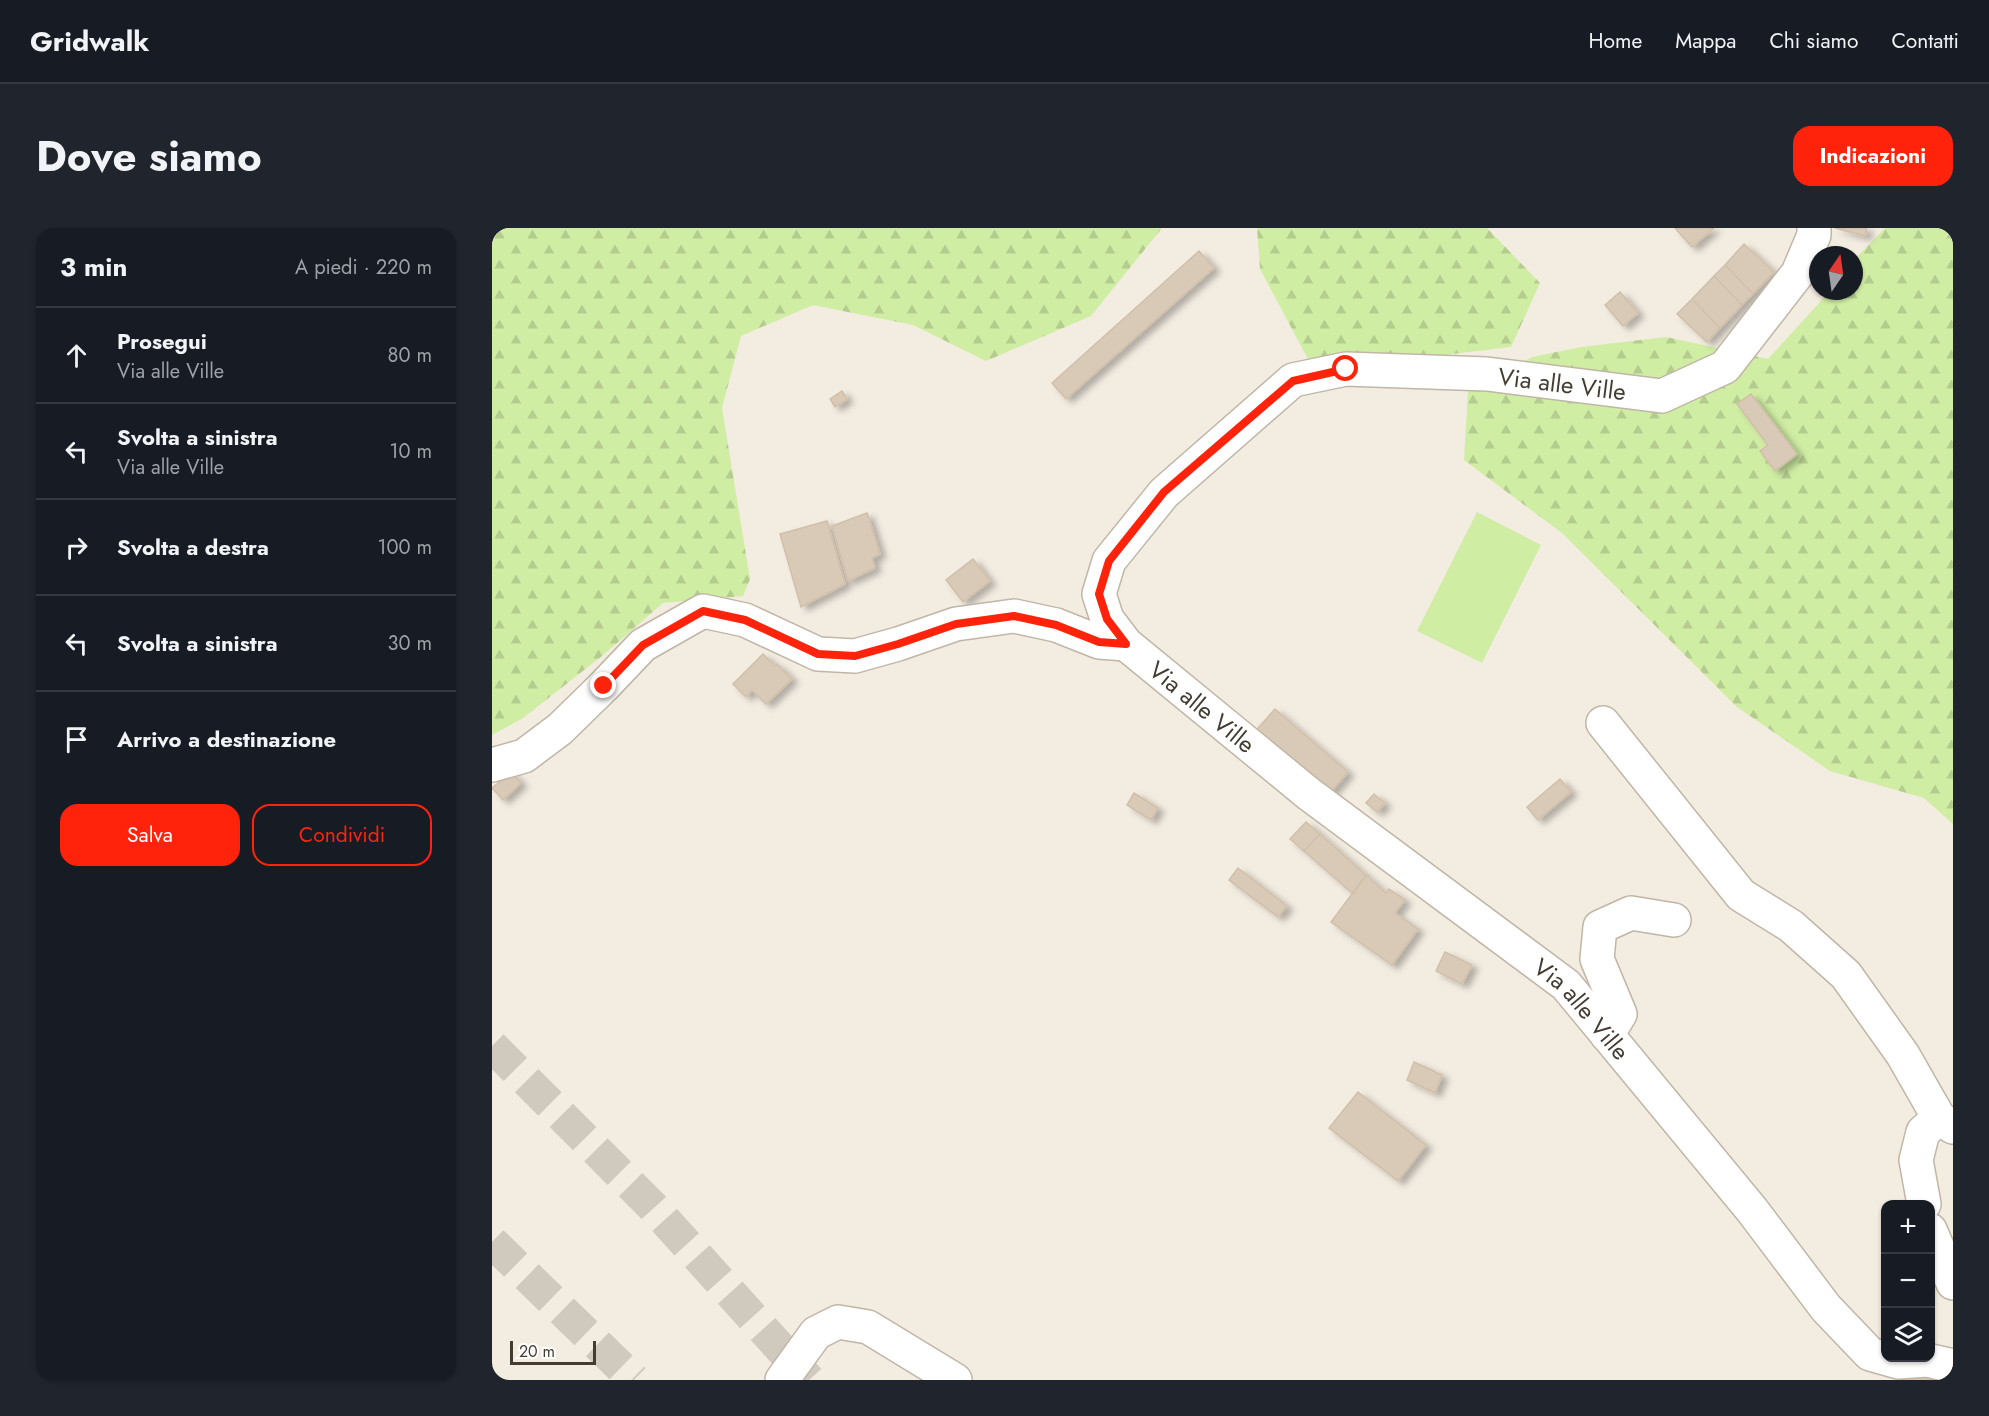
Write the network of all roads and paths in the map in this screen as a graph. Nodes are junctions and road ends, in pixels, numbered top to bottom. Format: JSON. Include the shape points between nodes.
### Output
{"nodes":[{"id":1,"x":1814,"y":228,"type":"edge"},
{"id":2,"x":1126,"y":644,"type":"junction"},
{"id":3,"x":1603,"y":723,"type":"dead end"},
{"id":4,"x":492,"y":765,"type":"edge"},
{"id":5,"x":1674,"y":920,"type":"dead end"},
{"id":6,"x":1607,"y":1035,"type":"junction"},
{"id":7,"x":1946,"y":1122,"type":"edge"},
{"id":8,"x":1923,"y":1200,"type":"edge"},
{"id":9,"x":1935,"y":1242,"type":"edge"},
{"id":10,"x":1953,"y":1283,"type":"edge"},
{"id":11,"x":1953,"y":1366,"type":"edge"},
{"id":12,"x":782,"y":1380,"type":"edge"},
{"id":13,"x":955,"y":1380,"type":"edge"}],
"edges":[{"from":1,"to":2,"type":"street","name":"Via alle Ville","via":[[1798,273],[1725,367],[1662,396],[1487,374],[1346,369],[1293,381],[1164,492],[1109,561],[1099,594],[1107,619]]},
{"from":2,"to":4,"type":"street","via":[[1099,642],[1056,625],[1014,616],[956,624],[855,656],[818,654],[745,620],[703,611],[643,645],[560,729],[524,756]]},
{"from":2,"to":6,"type":"street","name":"Via alle Ville","via":[[1309,794],[1566,985]]},
{"from":3,"to":7,"type":"street","via":[[1741,895],[1791,926],[1846,975]]},
{"from":5,"to":6,"type":"street","via":[[1631,913],[1600,927],[1597,959],[1620,1014]]},
{"from":6,"to":11,"type":"street","name":"Via alle Ville","via":[[1752,1210],[1826,1308],[1870,1354],[1898,1362],[1927,1360]]},
{"from":7,"to":8,"type":"street","via":[[1923,1132],[1916,1160]]},
{"from":9,"to":10,"type":"street"},
{"from":12,"to":13,"type":"street","via":[[816,1332],[838,1322],[868,1327]]}]}
